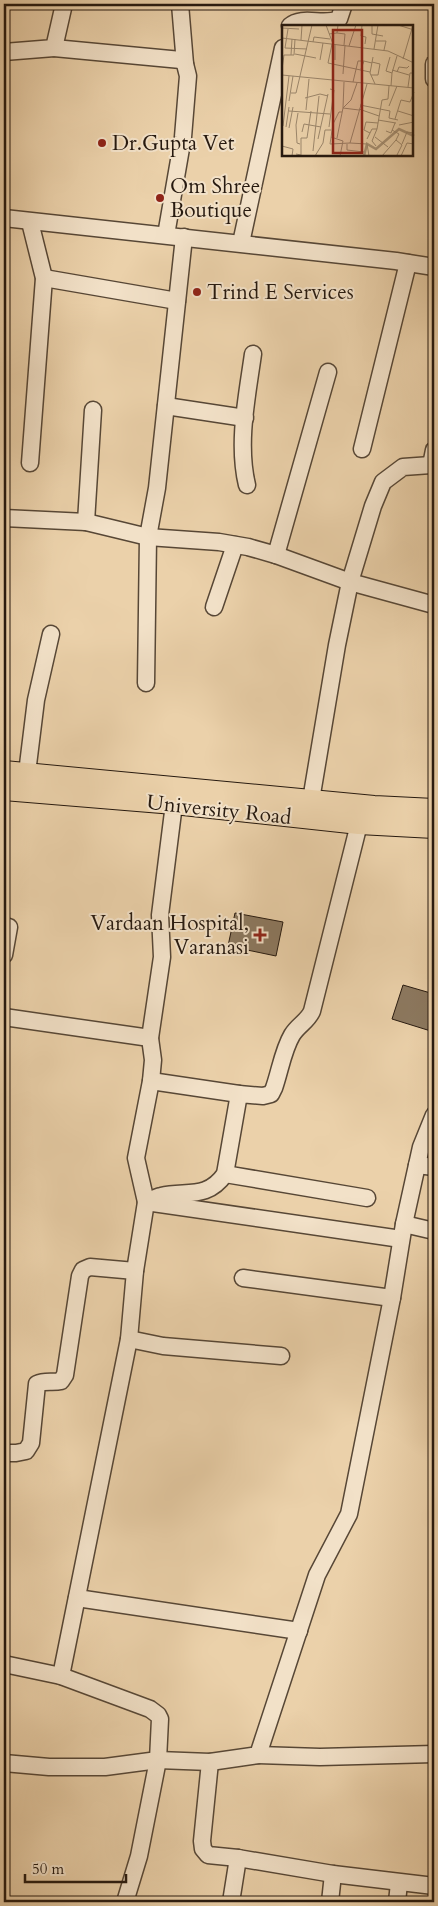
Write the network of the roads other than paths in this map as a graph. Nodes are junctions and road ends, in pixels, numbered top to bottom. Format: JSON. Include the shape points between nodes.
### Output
{"nodes":[{"id":1,"x":64,"y":4,"type":"edge"},
{"id":2,"x":180,"y":4,"type":"edge"},
{"id":3,"x":344,"y":4,"type":"edge"},
{"id":4,"x":292,"y":25,"type":"edge"},
{"id":5,"x":54,"y":48,"type":"junction"},
{"id":6,"x":4,"y":52,"type":"edge"},
{"id":7,"x":282,"y":53,"type":"edge"},
{"id":8,"x":185,"y":64,"type":"junction"},
{"id":9,"x":434,"y":64,"type":"edge"},
{"id":10,"x":434,"y":79,"type":"edge"},
{"id":11,"x":4,"y":218,"type":"edge"},
{"id":12,"x":30,"y":222,"type":"junction"},
{"id":13,"x":166,"y":235,"type":"junction"},
{"id":14,"x":184,"y":237,"type":"junction"},
{"id":15,"x":241,"y":244,"type":"junction"},
{"id":16,"x":408,"y":263,"type":"junction"},
{"id":17,"x":434,"y":267,"type":"edge"},
{"id":18,"x":44,"y":278,"type":"junction"},
{"id":19,"x":178,"y":301,"type":"junction"},
{"id":20,"x":253,"y":354,"type":"dead end"},
{"id":21,"x":328,"y":372,"type":"dead end"},
{"id":22,"x":166,"y":406,"type":"junction"},
{"id":23,"x":93,"y":410,"type":"dead end"},
{"id":24,"x":245,"y":418,"type":"junction"},
{"id":25,"x":362,"y":449,"type":"dead end"},
{"id":26,"x":433,"y":461,"type":"edge"},
{"id":27,"x":30,"y":462,"type":"dead end"},
{"id":28,"x":247,"y":486,"type":"dead end"},
{"id":29,"x":4,"y":518,"type":"edge"},
{"id":30,"x":86,"y":522,"type":"junction"},
{"id":31,"x":148,"y":538,"type":"junction"},
{"id":32,"x":234,"y":545,"type":"junction"},
{"id":33,"x":276,"y":555,"type":"junction"},
{"id":34,"x":350,"y":582,"type":"junction"},
{"id":35,"x":434,"y":602,"type":"edge"},
{"id":36,"x":214,"y":607,"type":"dead end"},
{"id":37,"x":51,"y":634,"type":"dead end"},
{"id":38,"x":146,"y":682,"type":"dead end"},
{"id":39,"x":4,"y":771,"type":"edge"},
{"id":40,"x":27,"y":773,"type":"junction"},
{"id":41,"x":4,"y":790,"type":"edge"},
{"id":42,"x":174,"y":804,"type":"junction"},
{"id":43,"x":310,"y":809,"type":"junction"},
{"id":44,"x":434,"y":809,"type":"edge"},
{"id":45,"x":361,"y":814,"type":"junction"},
{"id":46,"x":434,"y":828,"type":"edge"},
{"id":47,"x":4,"y":926,"type":"edge"},
{"id":48,"x":4,"y":955,"type":"edge"},
{"id":49,"x":4,"y":1017,"type":"edge"},
{"id":50,"x":150,"y":1038,"type":"junction"},
{"id":51,"x":151,"y":1081,"type":"junction"},
{"id":52,"x":239,"y":1094,"type":"junction"},
{"id":53,"x":434,"y":1115,"type":"edge"},
{"id":54,"x":417,"y":1166,"type":"junction"},
{"id":55,"x":434,"y":1168,"type":"edge"},
{"id":56,"x":225,"y":1174,"type":"junction"},
{"id":57,"x":367,"y":1198,"type":"dead end"},
{"id":58,"x":146,"y":1202,"type":"junction"},
{"id":59,"x":402,"y":1232,"type":"junction"},
{"id":60,"x":434,"y":1232,"type":"edge"},
{"id":61,"x":134,"y":1271,"type":"junction"},
{"id":62,"x":243,"y":1278,"type":"dead end"},
{"id":63,"x":392,"y":1298,"type":"junction"},
{"id":64,"x":129,"y":1339,"type":"junction"},
{"id":65,"x":280,"y":1356,"type":"dead end"},
{"id":66,"x":4,"y":1453,"type":"edge"},
{"id":67,"x":77,"y":1598,"type":"junction"},
{"id":68,"x":299,"y":1631,"type":"junction"},
{"id":69,"x":4,"y":1664,"type":"edge"},
{"id":70,"x":61,"y":1676,"type":"junction"},
{"id":71,"x":434,"y":1754,"type":"edge"},
{"id":72,"x":258,"y":1755,"type":"junction"},
{"id":73,"x":158,"y":1760,"type":"junction"},
{"id":74,"x":210,"y":1762,"type":"junction"},
{"id":75,"x":4,"y":1763,"type":"edge"},
{"id":76,"x":238,"y":1858,"type":"junction"},
{"id":77,"x":333,"y":1874,"type":"junction"},
{"id":78,"x":399,"y":1883,"type":"junction"},
{"id":79,"x":434,"y":1886,"type":"edge"},
{"id":80,"x":125,"y":1902,"type":"edge"},
{"id":81,"x":230,"y":1902,"type":"edge"},
{"id":82,"x":330,"y":1902,"type":"edge"},
{"id":83,"x":398,"y":1902,"type":"edge"}],
"edges":[{"from":1,"to":5,"type":"street"},
{"from":2,"to":8,"type":"street"},
{"from":3,"to":4,"type":"street","via":[[339,19],[332,22],[299,21]]},
{"from":5,"to":6,"type":"street"},
{"from":5,"to":8,"type":"street","via":[[180,60]]},
{"from":7,"to":15,"type":"street"},
{"from":8,"to":13,"type":"street","via":[[188,76],[183,137]]},
{"from":9,"to":10,"type":"street"},
{"from":11,"to":12,"type":"street"},
{"from":12,"to":13,"type":"street"},
{"from":12,"to":18,"type":"street"},
{"from":13,"to":14,"type":"street"},
{"from":14,"to":15,"type":"street"},
{"from":14,"to":19,"type":"street"},
{"from":15,"to":16,"type":"street"},
{"from":16,"to":17,"type":"street"},
{"from":16,"to":25,"type":"street"},
{"from":18,"to":19,"type":"street"},
{"from":18,"to":27,"type":"street"},
{"from":19,"to":22,"type":"street"},
{"from":20,"to":24,"type":"street"},
{"from":21,"to":33,"type":"street"},
{"from":22,"to":24,"type":"street"},
{"from":22,"to":31,"type":"street"},
{"from":23,"to":30,"type":"street"},
{"from":24,"to":28,"type":"street","via":[[243,468]]},
{"from":26,"to":34,"type":"street","via":[[403,467],[383,482],[372,506]]},
{"from":29,"to":30,"type":"street"},
{"from":30,"to":31,"type":"street"},
{"from":31,"to":32,"type":"street"},
{"from":31,"to":38,"type":"street"},
{"from":32,"to":33,"type":"street"},
{"from":32,"to":36,"type":"street"},
{"from":33,"to":34,"type":"street"},
{"from":34,"to":35,"type":"street"},
{"from":34,"to":43,"type":"street"},
{"from":37,"to":40,"type":"street","via":[[36,700]]},
{"from":39,"to":40,"type":"main road"},
{"from":40,"to":43,"type":"main road"},
{"from":41,"to":42,"type":"main road","name":"University Road"},
{"from":42,"to":43,"type":"main road","name":"University Road"},
{"from":42,"to":50,"type":"street","via":[[160,915],[162,957]]},
{"from":43,"to":45,"type":"main road","name":"University Road"},
{"from":44,"to":45,"type":"main road"},
{"from":45,"to":46,"type":"main road","name":"University Road"},
{"from":45,"to":52,"type":"street","via":[[309,1018],[289,1041],[271,1094]]},
{"from":47,"to":48,"type":"street","via":[[9,927]]},
{"from":49,"to":50,"type":"street"},
{"from":50,"to":51,"type":"street"},
{"from":51,"to":52,"type":"street"},
{"from":51,"to":58,"type":"street","via":[[136,1158]]},
{"from":52,"to":56,"type":"street"},
{"from":53,"to":54,"type":"street"},
{"from":54,"to":55,"type":"street"},
{"from":54,"to":59,"type":"street"},
{"from":56,"to":57,"type":"street"},
{"from":56,"to":58,"type":"street","via":[[221,1180],[197,1194],[161,1196]]},
{"from":58,"to":59,"type":"street"},
{"from":58,"to":61,"type":"street"},
{"from":59,"to":60,"type":"street"},
{"from":59,"to":63,"type":"street"},
{"from":61,"to":64,"type":"street"},
{"from":61,"to":66,"type":"street","via":[[90,1267],[83,1270],[65,1375],[61,1381],[37,1384],[31,1443],[26,1451]]},
{"from":62,"to":63,"type":"street"},
{"from":63,"to":68,"type":"street","via":[[349,1514],[317,1575]]},
{"from":64,"to":65,"type":"street","via":[[163,1346]]},
{"from":64,"to":67,"type":"street"},
{"from":67,"to":68,"type":"street"},
{"from":67,"to":70,"type":"street"},
{"from":68,"to":72,"type":"street"},
{"from":69,"to":70,"type":"street"},
{"from":70,"to":73,"type":"street","via":[[155,1711],[160,1719]]},
{"from":71,"to":72,"type":"street"},
{"from":72,"to":74,"type":"street"},
{"from":73,"to":74,"type":"street"},
{"from":73,"to":75,"type":"street","via":[[105,1767]]},
{"from":73,"to":80,"type":"street","via":[[139,1856]]},
{"from":74,"to":76,"type":"street","via":[[203,1850],[208,1855]]},
{"from":76,"to":77,"type":"street"},
{"from":76,"to":81,"type":"street"},
{"from":77,"to":78,"type":"street"},
{"from":77,"to":82,"type":"street"},
{"from":78,"to":79,"type":"street"},
{"from":78,"to":83,"type":"street"}]}
